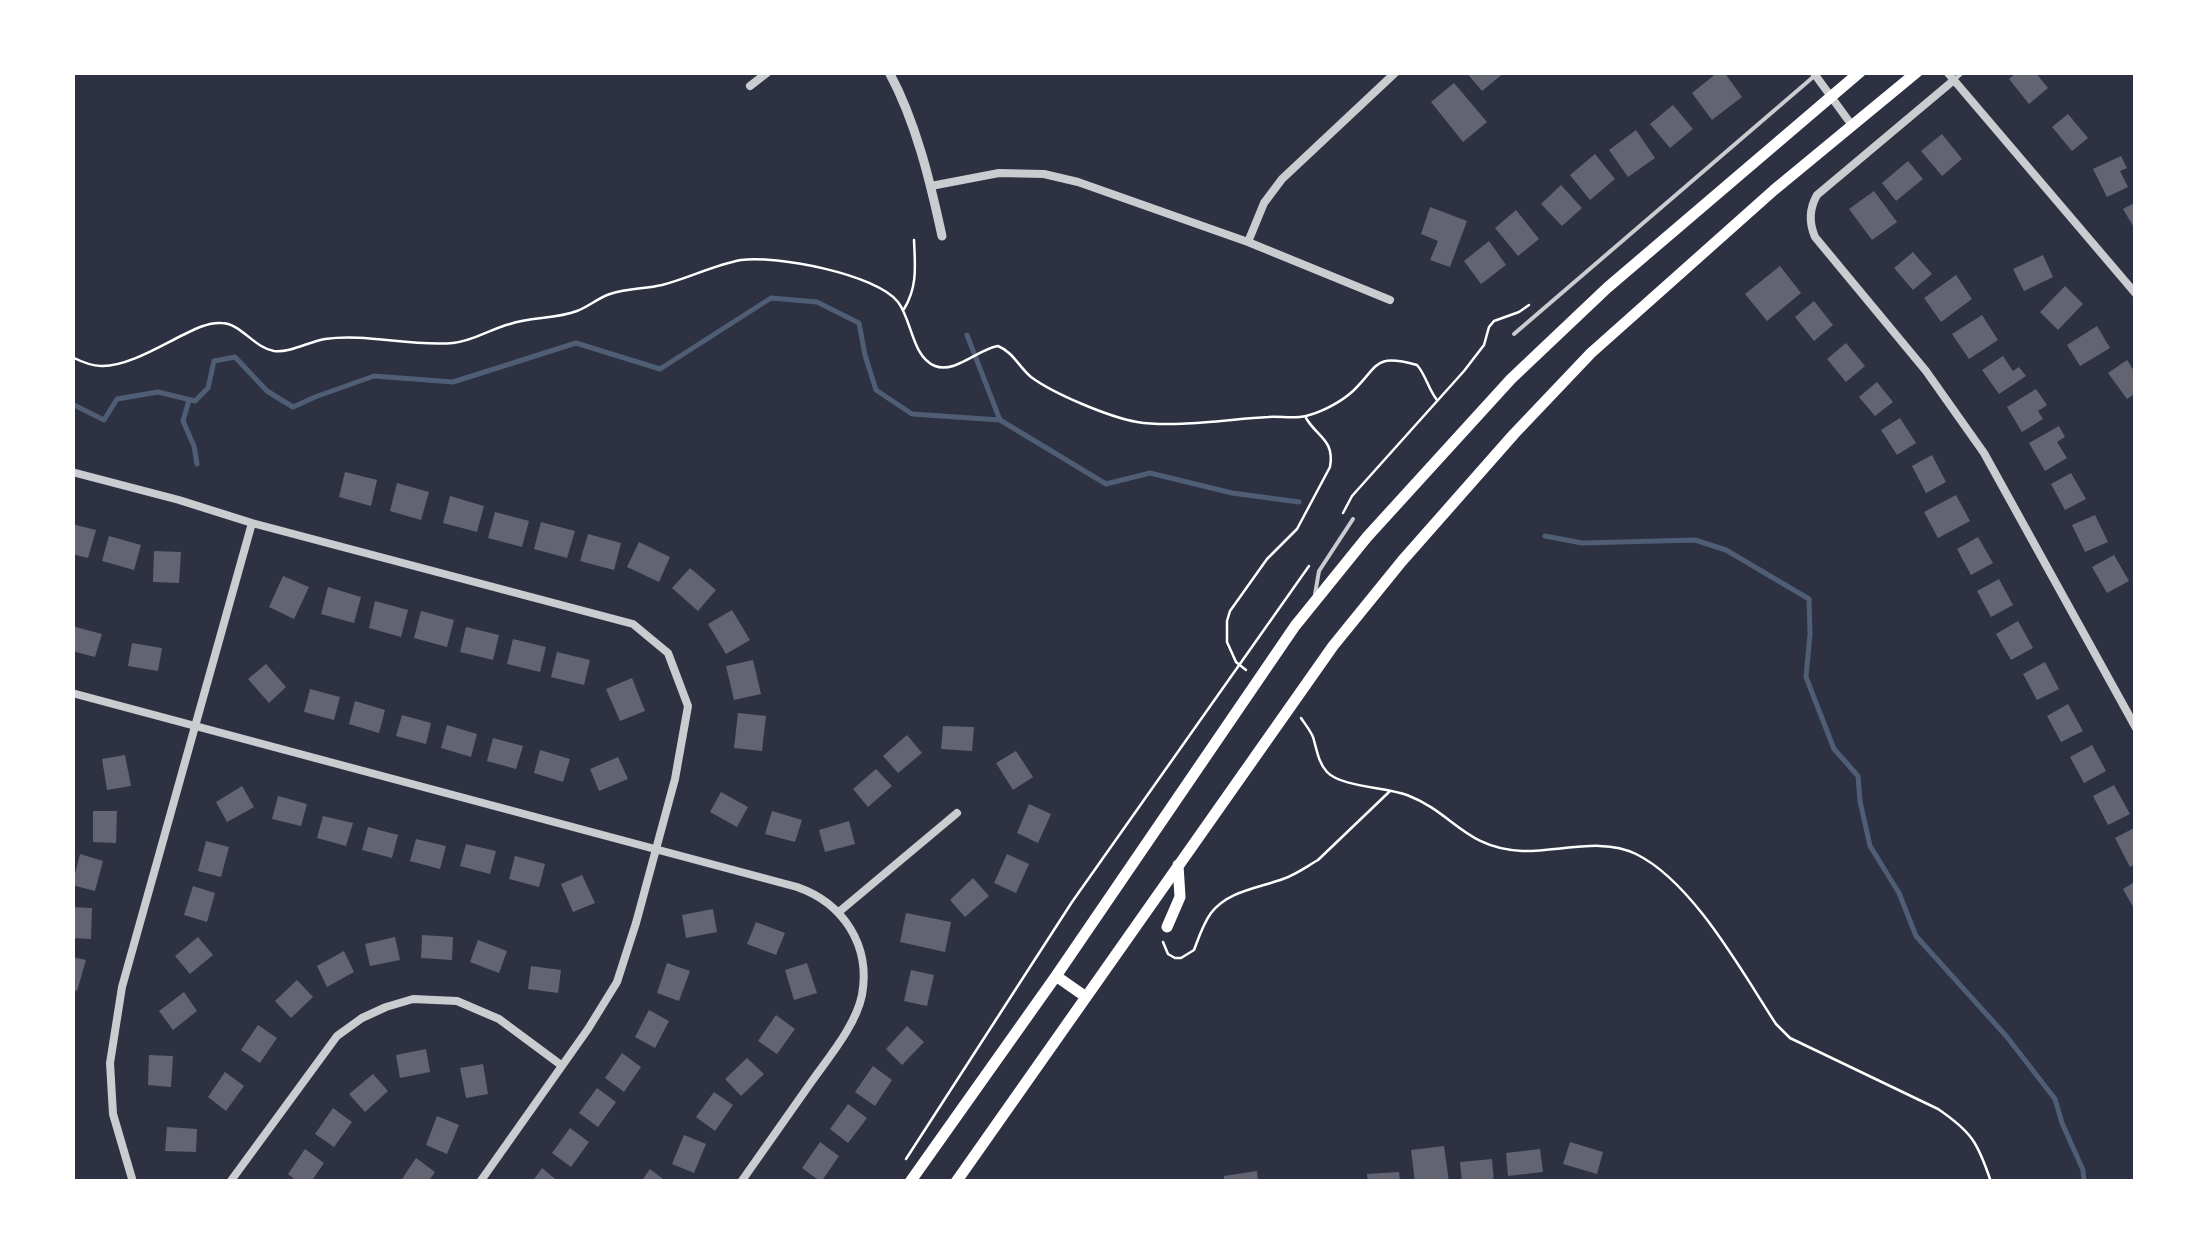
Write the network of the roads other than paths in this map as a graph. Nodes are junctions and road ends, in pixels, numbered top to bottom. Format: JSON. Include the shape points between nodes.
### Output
{"nodes":[{"id":1,"x":768,"y":72,"type":"edge"},
{"id":2,"x":888,"y":72,"type":"edge"},
{"id":3,"x":1396,"y":72,"type":"edge"},
{"id":4,"x":1860,"y":72,"type":"edge"},
{"id":5,"x":1917,"y":72,"type":"edge"},
{"id":6,"x":1947,"y":72,"type":"edge"},
{"id":7,"x":1964,"y":72,"type":"edge"},
{"id":8,"x":1816,"y":74,"type":"edge"},
{"id":9,"x":1954,"y":80,"type":"junction"},
{"id":10,"x":750,"y":86,"type":"dead end"},
{"id":11,"x":1831,"y":97,"type":"junction"},
{"id":12,"x":1852,"y":124,"type":"junction"},
{"id":13,"x":931,"y":186,"type":"junction"},
{"id":14,"x":942,"y":236,"type":"dead end"},
{"id":15,"x":1248,"y":242,"type":"junction"},
{"id":16,"x":2136,"y":294,"type":"edge"},
{"id":17,"x":1390,"y":300,"type":"dead end"},
{"id":18,"x":1514,"y":334,"type":"dead end"},
{"id":19,"x":72,"y":472,"type":"edge"},
{"id":20,"x":1354,"y":519,"type":"dead end"},
{"id":21,"x":252,"y":523,"type":"junction"},
{"id":22,"x":1314,"y":602,"type":"junction"},
{"id":23,"x":72,"y":693,"type":"edge"},
{"id":24,"x":194,"y":724,"type":"junction"},
{"id":25,"x":2135,"y":726,"type":"edge"},
{"id":26,"x":957,"y":814,"type":"dead end"},
{"id":27,"x":655,"y":848,"type":"junction"},
{"id":28,"x":1178,"y":865,"type":"junction"},
{"id":29,"x":840,"y":911,"type":"junction"},
{"id":30,"x":1168,"y":927,"type":"road end"},
{"id":31,"x":1056,"y":976,"type":"junction"},
{"id":32,"x":1086,"y":997,"type":"junction"},
{"id":33,"x":561,"y":1065,"type":"junction"},
{"id":34,"x":133,"y":1182,"type":"edge"},
{"id":35,"x":230,"y":1182,"type":"edge"},
{"id":36,"x":480,"y":1182,"type":"edge"},
{"id":37,"x":741,"y":1182,"type":"edge"},
{"id":38,"x":910,"y":1182,"type":"edge"},
{"id":39,"x":956,"y":1182,"type":"edge"}],
"edges":[{"from":1,"to":10,"type":"street"},
{"from":2,"to":13,"type":"street"},
{"from":3,"to":15,"type":"street","via":[[1282,179]]},
{"from":4,"to":11,"type":"main road"},
{"from":5,"to":12,"type":"main road"},
{"from":6,"to":9,"type":"street"},
{"from":7,"to":9,"type":"lane"},
{"from":8,"to":11,"type":"street"},
{"from":8,"to":18,"type":"lane"},
{"from":9,"to":16,"type":"street"},
{"from":9,"to":25,"type":"street","via":[[1817,195],[1812,229],[1984,453]]},
{"from":11,"to":12,"type":"street"},
{"from":11,"to":22,"type":"main road","via":[[1510,378]]},
{"from":12,"to":28,"type":"main road","via":[[1591,354],[1514,434],[1334,646]]},
{"from":13,"to":14,"type":"street"},
{"from":13,"to":15,"type":"street","via":[[999,173],[1044,174]]},
{"from":15,"to":17,"type":"street"},
{"from":19,"to":21,"type":"street"},
{"from":20,"to":22,"type":"lane","via":[[1319,571]]},
{"from":21,"to":24,"type":"street"},
{"from":21,"to":27,"type":"street","via":[[633,624],[668,653],[688,706]]},
{"from":22,"to":31,"type":"main road"},
{"from":23,"to":24,"type":"street"},
{"from":24,"to":27,"type":"street"},
{"from":24,"to":34,"type":"street","via":[[122,987],[110,1063],[113,1114]]},
{"from":26,"to":29,"type":"street"},
{"from":27,"to":29,"type":"street","via":[[797,886]]},
{"from":27,"to":33,"type":"street","via":[[617,982]]},
{"from":28,"to":30,"type":"main road","via":[[1180,897]]},
{"from":28,"to":32,"type":"main road"},
{"from":29,"to":37,"type":"street","via":[[856,938],[862,997],[844,1036]]},
{"from":31,"to":32,"type":"main road"},
{"from":31,"to":38,"type":"main road"},
{"from":32,"to":39,"type":"main road"},
{"from":33,"to":35,"type":"street","via":[[499,1018],[457,1001],[414,999],[386,1007],[337,1036]]},
{"from":33,"to":36,"type":"street"}]}
